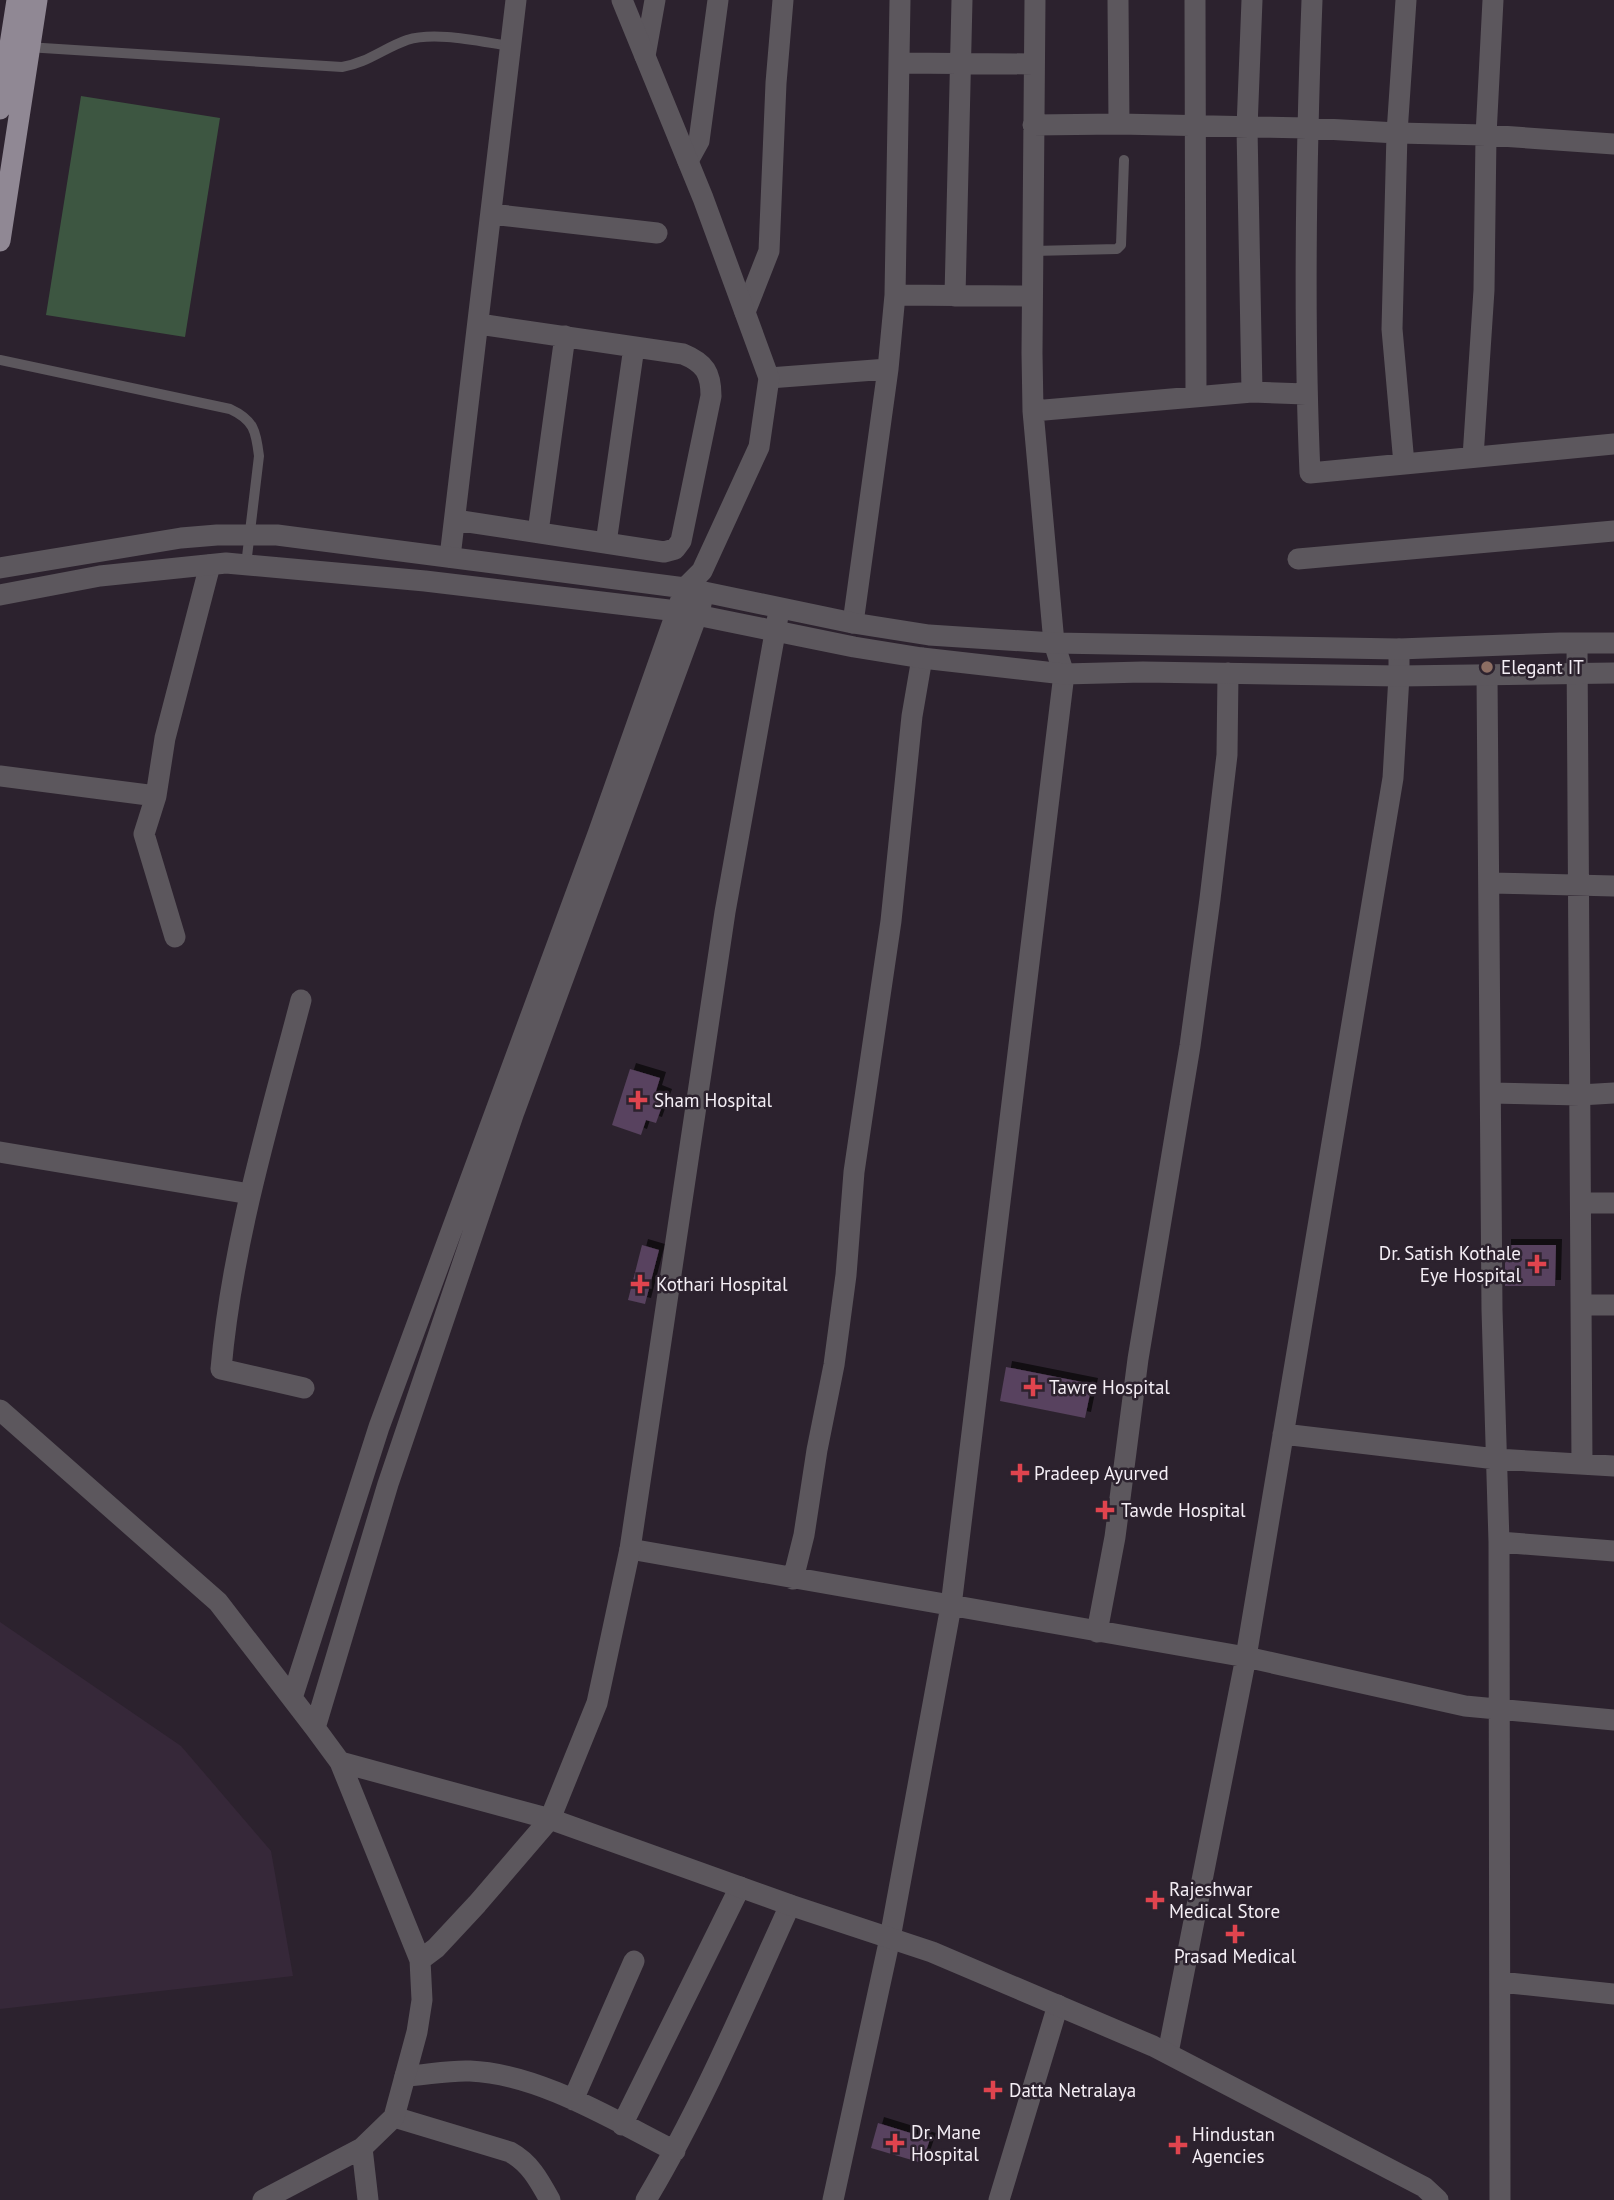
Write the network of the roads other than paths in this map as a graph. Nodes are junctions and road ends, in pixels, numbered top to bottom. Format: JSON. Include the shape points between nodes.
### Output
{"nodes":[{"id":1,"x":17,"y":0,"type":"edge"},
{"id":2,"x":37,"y":0,"type":"edge"},
{"id":3,"x":516,"y":0,"type":"edge"},
{"id":4,"x":622,"y":0,"type":"edge"},
{"id":5,"x":655,"y":0,"type":"edge"},
{"id":6,"x":718,"y":0,"type":"edge"},
{"id":7,"x":783,"y":0,"type":"edge"},
{"id":8,"x":900,"y":0,"type":"edge"},
{"id":9,"x":961,"y":0,"type":"edge"},
{"id":10,"x":1035,"y":0,"type":"edge"},
{"id":11,"x":1118,"y":0,"type":"edge"},
{"id":12,"x":1195,"y":0,"type":"edge"},
{"id":13,"x":1252,"y":0,"type":"edge"},
{"id":14,"x":1311,"y":0,"type":"edge"},
{"id":15,"x":1406,"y":0,"type":"edge"},
{"id":16,"x":1493,"y":0,"type":"edge"},
{"id":17,"x":511,"y":46,"type":"junction"},
{"id":18,"x":20,"y":47,"type":"junction"},
{"id":19,"x":645,"y":56,"type":"junction"},
{"id":20,"x":899,"y":63,"type":"junction"},
{"id":21,"x":960,"y":63,"type":"junction"},
{"id":22,"x":1034,"y":64,"type":"junction"},
{"id":23,"x":0,"y":109,"type":"edge"},
{"id":24,"x":1119,"y":124,"type":"junction"},
{"id":25,"x":1034,"y":125,"type":"junction"},
{"id":26,"x":1194,"y":125,"type":"junction"},
{"id":27,"x":1247,"y":128,"type":"junction"},
{"id":28,"x":1307,"y":128,"type":"junction"},
{"id":29,"x":1397,"y":133,"type":"junction"},
{"id":30,"x":1486,"y":135,"type":"junction"},
{"id":31,"x":1614,"y":144,"type":"edge"},
{"id":32,"x":1124,"y":160,"type":"dead end"},
{"id":33,"x":688,"y":161,"type":"junction"},
{"id":34,"x":491,"y":214,"type":"junction"},
{"id":35,"x":657,"y":233,"type":"dead end"},
{"id":36,"x":0,"y":241,"type":"edge"},
{"id":37,"x":1032,"y":251,"type":"junction"},
{"id":38,"x":895,"y":295,"type":"junction"},
{"id":39,"x":955,"y":296,"type":"junction"},
{"id":40,"x":1032,"y":296,"type":"junction"},
{"id":41,"x":745,"y":312,"type":"junction"},
{"id":42,"x":479,"y":324,"type":"junction"},
{"id":43,"x":565,"y":337,"type":"junction"},
{"id":44,"x":634,"y":347,"type":"junction"},
{"id":45,"x":0,"y":360,"type":"edge"},
{"id":46,"x":888,"y":369,"type":"junction"},
{"id":47,"x":769,"y":378,"type":"junction"},
{"id":48,"x":1252,"y":391,"type":"junction"},
{"id":49,"x":1306,"y":394,"type":"junction"},
{"id":50,"x":1196,"y":397,"type":"junction"},
{"id":51,"x":1034,"y":411,"type":"junction"},
{"id":52,"x":1613,"y":437,"type":"edge"},
{"id":53,"x":1473,"y":457,"type":"junction"},
{"id":54,"x":1404,"y":464,"type":"junction"},
{"id":55,"x":455,"y":520,"type":"junction"},
{"id":56,"x":1614,"y":531,"type":"edge"},
{"id":57,"x":538,"y":533,"type":"junction"},
{"id":58,"x":248,"y":535,"type":"junction"},
{"id":59,"x":606,"y":543,"type":"junction"},
{"id":60,"x":450,"y":557,"type":"junction"},
{"id":61,"x":1298,"y":558,"type":"dead end"},
{"id":62,"x":210,"y":565,"type":"junction"},
{"id":63,"x":246,"y":565,"type":"junction"},
{"id":64,"x":0,"y":568,"type":"edge"},
{"id":65,"x":697,"y":584,"type":"junction"},
{"id":66,"x":0,"y":594,"type":"edge"},
{"id":67,"x":780,"y":607,"type":"junction"},
{"id":68,"x":688,"y":613,"type":"junction"},
{"id":69,"x":853,"y":623,"type":"junction"},
{"id":70,"x":775,"y":630,"type":"junction"},
{"id":71,"x":1054,"y":643,"type":"junction"},
{"id":72,"x":1577,"y":643,"type":"junction"},
{"id":73,"x":1614,"y":643,"type":"edge"},
{"id":74,"x":1399,"y":649,"type":"junction"},
{"id":75,"x":922,"y":659,"type":"junction"},
{"id":76,"x":1228,"y":673,"type":"junction"},
{"id":77,"x":1579,"y":673,"type":"junction"},
{"id":78,"x":1614,"y":673,"type":"edge"},
{"id":79,"x":1064,"y":674,"type":"junction"},
{"id":80,"x":1487,"y":674,"type":"junction"},
{"id":81,"x":1399,"y":676,"type":"junction"},
{"id":82,"x":0,"y":776,"type":"edge"},
{"id":83,"x":156,"y":796,"type":"junction"},
{"id":84,"x":1490,"y":883,"type":"junction"},
{"id":85,"x":1579,"y":886,"type":"junction"},
{"id":86,"x":1614,"y":886,"type":"edge"},
{"id":87,"x":175,"y":937,"type":"dead end"},
{"id":88,"x":301,"y":1000,"type":"dead end"},
{"id":89,"x":1491,"y":1093,"type":"junction"},
{"id":90,"x":1614,"y":1093,"type":"edge"},
{"id":91,"x":1580,"y":1095,"type":"junction"},
{"id":92,"x":498,"y":1129,"type":"junction"},
{"id":93,"x":0,"y":1153,"type":"edge"},
{"id":94,"x":250,"y":1194,"type":"junction"},
{"id":95,"x":1581,"y":1203,"type":"junction"},
{"id":96,"x":1614,"y":1203,"type":"edge"},
{"id":97,"x":1614,"y":1305,"type":"edge"},
{"id":98,"x":1581,"y":1306,"type":"junction"},
{"id":99,"x":304,"y":1388,"type":"dead end"},
{"id":100,"x":0,"y":1410,"type":"edge"},
{"id":101,"x":1283,"y":1434,"type":"junction"},
{"id":102,"x":1496,"y":1459,"type":"junction"},
{"id":103,"x":1582,"y":1464,"type":"junction"},
{"id":104,"x":1614,"y":1466,"type":"edge"},
{"id":105,"x":1499,"y":1542,"type":"junction"},
{"id":106,"x":630,"y":1549,"type":"junction"},
{"id":107,"x":1614,"y":1551,"type":"edge"},
{"id":108,"x":793,"y":1579,"type":"junction"},
{"id":109,"x":951,"y":1606,"type":"junction"},
{"id":110,"x":1097,"y":1632,"type":"junction"},
{"id":111,"x":1246,"y":1657,"type":"junction"},
{"id":112,"x":292,"y":1698,"type":"junction"},
{"id":113,"x":1499,"y":1709,"type":"junction"},
{"id":114,"x":1614,"y":1720,"type":"edge"},
{"id":115,"x":315,"y":1728,"type":"junction"},
{"id":116,"x":340,"y":1762,"type":"junction"},
{"id":117,"x":550,"y":1819,"type":"junction"},
{"id":118,"x":740,"y":1887,"type":"junction"},
{"id":119,"x":790,"y":1905,"type":"junction"},
{"id":120,"x":890,"y":1938,"type":"junction"},
{"id":121,"x":420,"y":1960,"type":"junction"},
{"id":122,"x":634,"y":1961,"type":"dead end"},
{"id":123,"x":1500,"y":1982,"type":"junction"},
{"id":124,"x":1614,"y":1994,"type":"edge"},
{"id":125,"x":1058,"y":2006,"type":"junction"},
{"id":126,"x":1168,"y":2053,"type":"junction"},
{"id":127,"x":405,"y":2076,"type":"junction"},
{"id":128,"x":573,"y":2100,"type":"junction"},
{"id":129,"x":394,"y":2117,"type":"junction"},
{"id":130,"x":622,"y":2124,"type":"junction"},
{"id":131,"x":362,"y":2148,"type":"junction"},
{"id":132,"x":675,"y":2151,"type":"junction"},
{"id":133,"x":263,"y":2200,"type":"edge"},
{"id":134,"x":368,"y":2200,"type":"edge"},
{"id":135,"x":550,"y":2200,"type":"edge"},
{"id":136,"x":646,"y":2200,"type":"edge"},
{"id":137,"x":833,"y":2200,"type":"edge"},
{"id":138,"x":999,"y":2200,"type":"edge"},
{"id":139,"x":1438,"y":2200,"type":"edge"},
{"id":140,"x":1500,"y":2200,"type":"edge"}],
"edges":[{"from":1,"to":18,"type":"main road"},
{"from":2,"to":18,"type":"main road"},
{"from":3,"to":17,"type":"street"},
{"from":4,"to":19,"type":"street"},
{"from":5,"to":19,"type":"street"},
{"from":6,"to":33,"type":"street","via":[[699,141]]},
{"from":7,"to":41,"type":"street","via":[[769,251]]},
{"from":8,"to":20,"type":"street"},
{"from":9,"to":21,"type":"street"},
{"from":10,"to":22,"type":"street"},
{"from":11,"to":24,"type":"street"},
{"from":12,"to":26,"type":"street"},
{"from":13,"to":27,"type":"street"},
{"from":14,"to":28,"type":"street"},
{"from":15,"to":29,"type":"street"},
{"from":16,"to":30,"type":"street"},
{"from":17,"to":18,"type":"lane","via":[[421,37],[342,66]]},
{"from":17,"to":34,"type":"street"},
{"from":18,"to":23,"type":"main road"},
{"from":18,"to":36,"type":"main road"},
{"from":19,"to":33,"type":"street"},
{"from":20,"to":21,"type":"street"},
{"from":20,"to":38,"type":"street"},
{"from":21,"to":22,"type":"street"},
{"from":21,"to":39,"type":"street"},
{"from":22,"to":25,"type":"street"},
{"from":24,"to":25,"type":"street"},
{"from":24,"to":26,"type":"street"},
{"from":25,"to":37,"type":"street"},
{"from":26,"to":27,"type":"street"},
{"from":26,"to":50,"type":"street"},
{"from":27,"to":28,"type":"street"},
{"from":27,"to":48,"type":"street"},
{"from":28,"to":29,"type":"street"},
{"from":28,"to":49,"type":"street"},
{"from":29,"to":30,"type":"street"},
{"from":29,"to":54,"type":"street","via":[[1392,329]]},
{"from":30,"to":31,"type":"street"},
{"from":30,"to":53,"type":"street","via":[[1484,290]]},
{"from":32,"to":37,"type":"lane","via":[[1121,246]]},
{"from":33,"to":41,"type":"street"},
{"from":34,"to":35,"type":"street"},
{"from":34,"to":42,"type":"street"},
{"from":37,"to":40,"type":"street"},
{"from":38,"to":39,"type":"street"},
{"from":38,"to":46,"type":"street"},
{"from":39,"to":40,"type":"street"},
{"from":40,"to":51,"type":"street"},
{"from":41,"to":47,"type":"street"},
{"from":42,"to":43,"type":"street"},
{"from":42,"to":55,"type":"street"},
{"from":43,"to":44,"type":"street"},
{"from":43,"to":57,"type":"street"},
{"from":44,"to":59,"type":"street"},
{"from":44,"to":59,"type":"street","via":[[694,359],[705,367],[711,396],[681,541],[664,552]]},
{"from":45,"to":58,"type":"lane","via":[[244,415],[257,439],[259,456]]},
{"from":46,"to":47,"type":"street"},
{"from":46,"to":69,"type":"street"},
{"from":47,"to":65,"type":"street","via":[[759,447]]},
{"from":48,"to":49,"type":"street"},
{"from":48,"to":50,"type":"street"},
{"from":49,"to":54,"type":"street","via":[[1310,473]]},
{"from":50,"to":51,"type":"street"},
{"from":51,"to":71,"type":"street"},
{"from":52,"to":53,"type":"street"},
{"from":53,"to":54,"type":"street"},
{"from":55,"to":57,"type":"street"},
{"from":55,"to":60,"type":"street"},
{"from":56,"to":61,"type":"street"},
{"from":57,"to":59,"type":"street"},
{"from":58,"to":60,"type":"street"},
{"from":58,"to":63,"type":"lane"},
{"from":58,"to":64,"type":"street","via":[[181,538]]},
{"from":60,"to":65,"type":"street"},
{"from":62,"to":63,"type":"street"},
{"from":62,"to":66,"type":"street","via":[[100,576]]},
{"from":62,"to":83,"type":"street","via":[[165,738]]},
{"from":63,"to":68,"type":"street"},
{"from":65,"to":67,"type":"street"},
{"from":65,"to":68,"type":"street"},
{"from":67,"to":69,"type":"street"},
{"from":67,"to":70,"type":"street"},
{"from":68,"to":70,"type":"street"},
{"from":68,"to":92,"type":"street"},
{"from":69,"to":71,"type":"street","via":[[929,635]]},
{"from":70,"to":75,"type":"street"},
{"from":70,"to":106,"type":"street","via":[[725,912]]},
{"from":71,"to":74,"type":"street"},
{"from":71,"to":79,"type":"street"},
{"from":72,"to":73,"type":"street"},
{"from":72,"to":74,"type":"street"},
{"from":72,"to":77,"type":"street"},
{"from":74,"to":81,"type":"street"},
{"from":75,"to":79,"type":"street"},
{"from":75,"to":108,"type":"street","via":[[891,921],[854,1172],[834,1365]]},
{"from":76,"to":79,"type":"street"},
{"from":76,"to":81,"type":"street"},
{"from":76,"to":110,"type":"street","via":[[1227,755],[1190,1046]]},
{"from":77,"to":78,"type":"street"},
{"from":77,"to":80,"type":"street"},
{"from":77,"to":85,"type":"street"},
{"from":79,"to":109,"type":"street"},
{"from":80,"to":81,"type":"street"},
{"from":80,"to":84,"type":"street"},
{"from":81,"to":101,"type":"street","via":[[1393,778]]},
{"from":82,"to":83,"type":"street"},
{"from":83,"to":87,"type":"street","via":[[144,834]]},
{"from":84,"to":85,"type":"street"},
{"from":84,"to":89,"type":"street"},
{"from":85,"to":86,"type":"street"},
{"from":85,"to":91,"type":"street"},
{"from":88,"to":94,"type":"street"},
{"from":89,"to":91,"type":"street"},
{"from":89,"to":102,"type":"street"},
{"from":90,"to":91,"type":"street"},
{"from":91,"to":95,"type":"street"},
{"from":92,"to":112,"type":"street","via":[[379,1427]]},
{"from":92,"to":115,"type":"street"},
{"from":93,"to":94,"type":"street"},
{"from":94,"to":99,"type":"street","via":[[226,1313],[221,1369]]},
{"from":95,"to":96,"type":"street"},
{"from":95,"to":98,"type":"street"},
{"from":97,"to":98,"type":"street"},
{"from":98,"to":103,"type":"street"},
{"from":100,"to":112,"type":"street","via":[[218,1602]]},
{"from":101,"to":102,"type":"street"},
{"from":101,"to":111,"type":"street"},
{"from":102,"to":103,"type":"street"},
{"from":102,"to":105,"type":"street"},
{"from":103,"to":104,"type":"street"},
{"from":105,"to":107,"type":"street"},
{"from":105,"to":113,"type":"street"},
{"from":106,"to":108,"type":"street"},
{"from":106,"to":117,"type":"street","via":[[597,1703]]},
{"from":108,"to":109,"type":"street"},
{"from":109,"to":110,"type":"street"},
{"from":109,"to":120,"type":"street"},
{"from":110,"to":111,"type":"street"},
{"from":111,"to":113,"type":"street","via":[[1465,1706]]},
{"from":111,"to":126,"type":"street"},
{"from":112,"to":115,"type":"street"},
{"from":113,"to":114,"type":"street"},
{"from":113,"to":123,"type":"street"},
{"from":115,"to":116,"type":"street"},
{"from":116,"to":117,"type":"street"},
{"from":116,"to":121,"type":"street"},
{"from":117,"to":118,"type":"street"},
{"from":117,"to":121,"type":"street","via":[[477,1904]]},
{"from":118,"to":119,"type":"street"},
{"from":118,"to":130,"type":"street"},
{"from":119,"to":120,"type":"street"},
{"from":119,"to":132,"type":"street"},
{"from":120,"to":125,"type":"street"},
{"from":120,"to":137,"type":"street"},
{"from":121,"to":127,"type":"street","via":[[422,2000]]},
{"from":122,"to":128,"type":"street"},
{"from":123,"to":124,"type":"street"},
{"from":123,"to":140,"type":"street"},
{"from":125,"to":126,"type":"street"},
{"from":125,"to":138,"type":"street"},
{"from":126,"to":139,"type":"street","via":[[1424,2188]]},
{"from":127,"to":128,"type":"street","via":[[470,2071],[514,2079]]},
{"from":127,"to":129,"type":"street"},
{"from":128,"to":130,"type":"street"},
{"from":129,"to":131,"type":"street"},
{"from":129,"to":135,"type":"street","via":[[510,2152],[530,2167]]},
{"from":130,"to":132,"type":"street"},
{"from":131,"to":133,"type":"street"},
{"from":131,"to":134,"type":"street"},
{"from":132,"to":136,"type":"street"}]}
